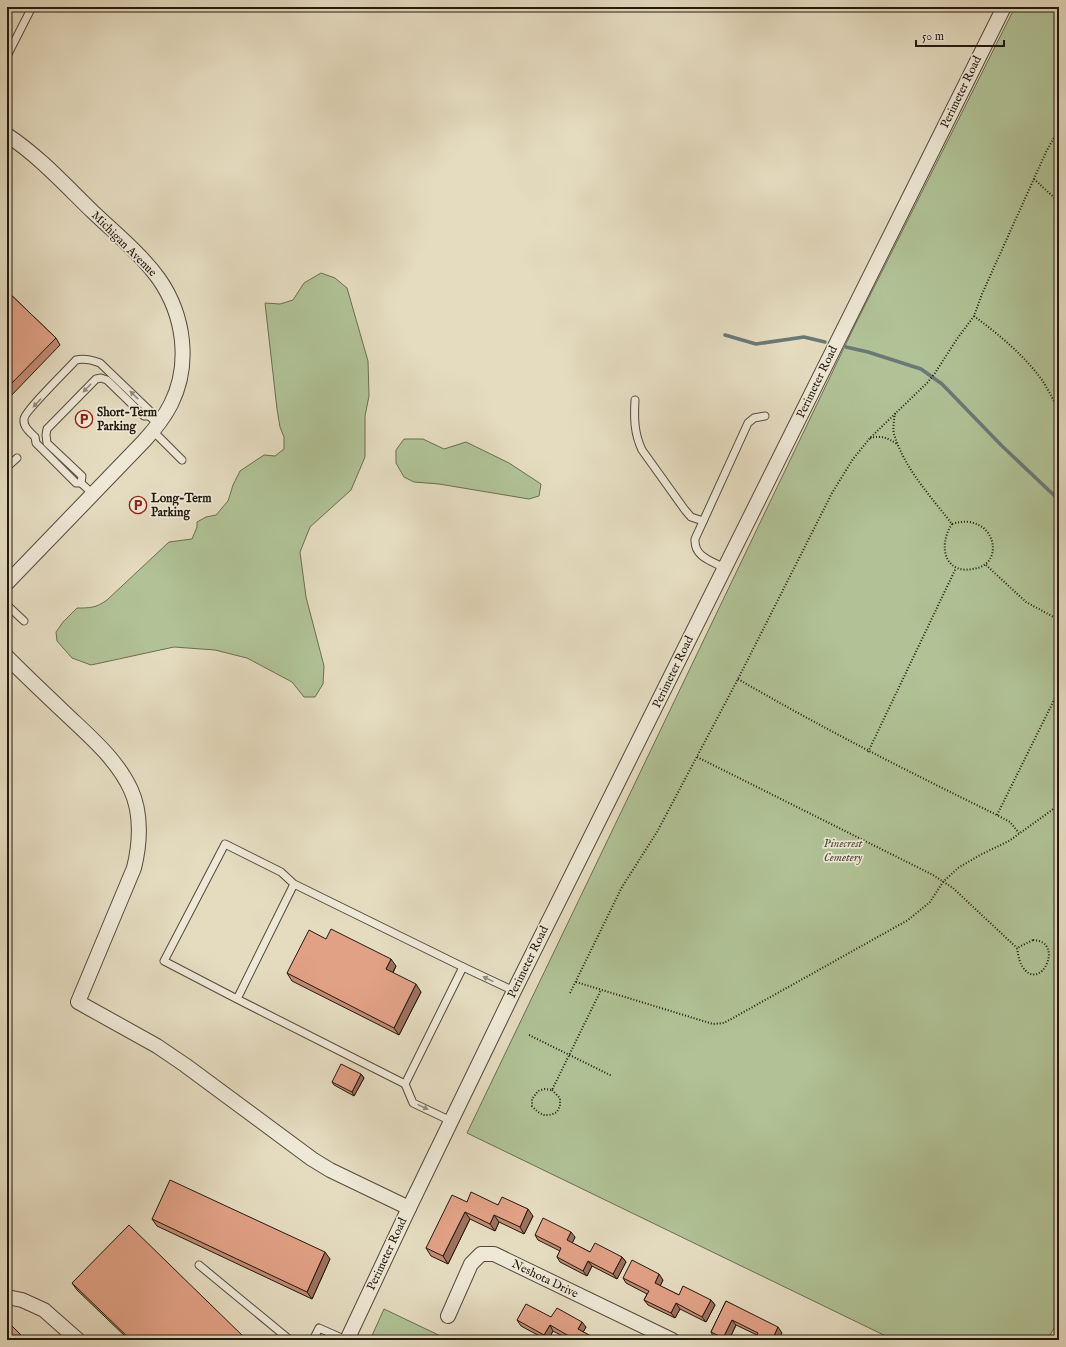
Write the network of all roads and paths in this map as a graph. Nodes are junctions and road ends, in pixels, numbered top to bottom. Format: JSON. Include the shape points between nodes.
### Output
{"nodes":[{"id":1,"x":32,"y":7,"type":"edge"},
{"id":2,"x":1004,"y":7,"type":"edge"},
{"id":3,"x":7,"y":56,"type":"edge"},
{"id":4,"x":1059,"y":131,"type":"edge"},
{"id":5,"x":7,"y":135,"type":"edge"},
{"id":6,"x":1034,"y":179,"type":"junction"},
{"id":7,"x":1059,"y":202,"type":"edge"},
{"id":8,"x":974,"y":316,"type":"junction"},
{"id":9,"x":635,"y":400,"type":"dead end"},
{"id":10,"x":1059,"y":410,"type":"edge"},
{"id":11,"x":895,"y":413,"type":"junction"},
{"id":12,"x":765,"y":416,"type":"dead end"},
{"id":13,"x":154,"y":424,"type":"junction"},
{"id":14,"x":870,"y":438,"type":"junction"},
{"id":15,"x":898,"y":445,"type":"junction"},
{"id":16,"x":16,"y":458,"type":"dead end"},
{"id":17,"x":182,"y":460,"type":"dead end"},
{"id":18,"x":7,"y":467,"type":"edge"},
{"id":19,"x":81,"y":483,"type":"junction"},
{"id":20,"x":93,"y":494,"type":"junction"},
{"id":21,"x":702,"y":521,"type":"junction"},
{"id":22,"x":952,"y":524,"type":"junction"},
{"id":23,"x":986,"y":565,"type":"junction"},
{"id":24,"x":725,"y":568,"type":"junction"},
{"id":25,"x":956,"y":568,"type":"junction"},
{"id":26,"x":7,"y":582,"type":"edge"},
{"id":27,"x":7,"y":605,"type":"edge"},
{"id":28,"x":1059,"y":620,"type":"edge"},
{"id":29,"x":24,"y":621,"type":"dead end"},
{"id":30,"x":7,"y":658,"type":"edge"},
{"id":31,"x":738,"y":679,"type":"junction"},
{"id":32,"x":1059,"y":690,"type":"edge"},
{"id":33,"x":868,"y":752,"type":"junction"},
{"id":34,"x":697,"y":756,"type":"junction"},
{"id":35,"x":1059,"y":805,"type":"edge"},
{"id":36,"x":997,"y":815,"type":"junction"},
{"id":37,"x":1019,"y":833,"type":"junction"},
{"id":38,"x":943,"y":882,"type":"junction"},
{"id":39,"x":294,"y":884,"type":"junction"},
{"id":40,"x":1046,"y":942,"type":"dead end"},
{"id":41,"x":1017,"y":948,"type":"junction"},
{"id":42,"x":463,"y":967,"type":"junction"},
{"id":43,"x":1048,"y":969,"type":"dead end"},
{"id":44,"x":576,"y":982,"type":"junction"},
{"id":45,"x":601,"y":990,"type":"junction"},
{"id":46,"x":514,"y":992,"type":"junction"},
{"id":47,"x":570,"y":993,"type":"dead end"},
{"id":48,"x":237,"y":999,"type":"junction"},
{"id":49,"x":528,"y":1035,"type":"dead end"},
{"id":50,"x":569,"y":1055,"type":"junction"},
{"id":51,"x":612,"y":1076,"type":"dead end"},
{"id":52,"x":405,"y":1084,"type":"junction"},
{"id":53,"x":552,"y":1090,"type":"junction"},
{"id":54,"x":450,"y":1121,"type":"junction"},
{"id":55,"x":409,"y":1208,"type":"junction"},
{"id":56,"x":199,"y":1265,"type":"dead end"},
{"id":57,"x":7,"y":1298,"type":"edge"},
{"id":58,"x":448,"y":1316,"type":"dead end"},
{"id":59,"x":78,"y":1340,"type":"edge"},
{"id":60,"x":290,"y":1340,"type":"edge"},
{"id":61,"x":313,"y":1340,"type":"edge"},
{"id":62,"x":346,"y":1340,"type":"edge"},
{"id":63,"x":672,"y":1340,"type":"edge"}],
"edges":[{"from":1,"to":3,"type":"lane"},
{"from":2,"to":24,"type":"street","name":"Perimeter Road"},
{"from":4,"to":6,"type":"path"},
{"from":5,"to":13,"type":"street","name":"Michigan Avenue","via":[[50,170],[136,253],[168,293],[180,324],[183,354],[176,393],[167,412]]},
{"from":6,"to":7,"type":"path"},
{"from":6,"to":8,"type":"path"},
{"from":8,"to":10,"type":"path","via":[[1021,356],[1042,380]]},
{"from":8,"to":11,"type":"path","via":[[928,382]]},
{"from":9,"to":21,"type":"lane","via":[[634,424],[642,450],[685,510],[691,517]]},
{"from":11,"to":14,"type":"path"},
{"from":11,"to":15,"type":"path","via":[[894,436]]},
{"from":12,"to":21,"type":"lane","via":[[754,418],[748,423]]},
{"from":13,"to":17,"type":"lane"},
{"from":13,"to":19,"type":"lane","one_way":true,"via":[[106,380],[96,379],[47,429],[46,435],[47,443],[82,476]]},
{"from":13,"to":19,"type":"lane","one_way":true,"via":[[149,410],[100,363],[76,360],[25,415],[24,420],[36,443],[76,483]]},
{"from":13,"to":20,"type":"street","name":"Michigan Avenue"},
{"from":14,"to":15,"type":"path","via":[[879,436],[891,439]]},
{"from":14,"to":31,"type":"path","via":[[853,459],[832,493]]},
{"from":15,"to":22,"type":"path","via":[[921,483]]},
{"from":16,"to":18,"type":"lane"},
{"from":19,"to":20,"type":"lane"},
{"from":20,"to":26,"type":"street","name":"Michigan Avenue"},
{"from":21,"to":24,"type":"lane","via":[[694,546],[698,553]]},
{"from":22,"to":23,"type":"path","via":[[970,522],[987,532],[992,540],[993,550]]},
{"from":22,"to":25,"type":"path","via":[[944,541],[944,550]]},
{"from":23,"to":25,"type":"path","via":[[978,569]]},
{"from":23,"to":28,"type":"path","via":[[1026,602]]},
{"from":24,"to":46,"type":"street","name":"Perimeter Road"},
{"from":25,"to":33,"type":"path"},
{"from":27,"to":29,"type":"lane"},
{"from":30,"to":55,"type":"street","via":[[92,738],[117,766],[132,791],[137,811],[139,849],[134,868],[78,1002],[163,1050],[312,1159]]},
{"from":31,"to":33,"type":"path"},
{"from":31,"to":34,"type":"path"},
{"from":32,"to":36,"type":"path"},
{"from":33,"to":36,"type":"path"},
{"from":34,"to":38,"type":"path","via":[[934,875]]},
{"from":34,"to":44,"type":"path","via":[[657,832],[622,887]]},
{"from":35,"to":37,"type":"path"},
{"from":36,"to":37,"type":"path","via":[[1010,822]]},
{"from":37,"to":38,"type":"path","via":[[958,868]]},
{"from":38,"to":41,"type":"path","via":[[953,888]]},
{"from":38,"to":45,"type":"path","via":[[930,902],[908,920],[724,1023],[712,1024]]},
{"from":39,"to":42,"type":"lane"},
{"from":39,"to":48,"type":"lane"},
{"from":39,"to":48,"type":"lane","via":[[281,872],[225,844],[164,961]]},
{"from":40,"to":41,"type":"path","via":[[1033,940]]},
{"from":41,"to":43,"type":"path","via":[[1023,968],[1028,972],[1037,975]]},
{"from":46,"to":42,"type":"lane","one_way":true},
{"from":42,"to":52,"type":"lane"},
{"from":44,"to":45,"type":"path"},
{"from":44,"to":47,"type":"path"},
{"from":45,"to":50,"type":"path"},
{"from":46,"to":54,"type":"street","name":"Perimeter Road"},
{"from":48,"to":52,"type":"lane"},
{"from":49,"to":50,"type":"path"},
{"from":50,"to":51,"type":"path"},
{"from":50,"to":53,"type":"path"},
{"from":52,"to":54,"type":"lane","one_way":true,"via":[[413,1103]]},
{"from":53,"to":53,"type":"path","via":[[538,1091],[532,1099],[532,1106],[544,1116],[557,1112],[560,1106],[560,1098]]},
{"from":54,"to":55,"type":"street","name":"Perimeter Road"},
{"from":55,"to":62,"type":"street","name":"Perimeter Road"},
{"from":56,"to":60,"type":"lane"},
{"from":57,"to":59,"type":"street","via":[[22,1300],[44,1310]]},
{"from":58,"to":63,"type":"street","name":"Neshota Drive","via":[[471,1264],[480,1254],[494,1254]]},
{"from":61,"to":62,"type":"lane","via":[[319,1328]]}]}
